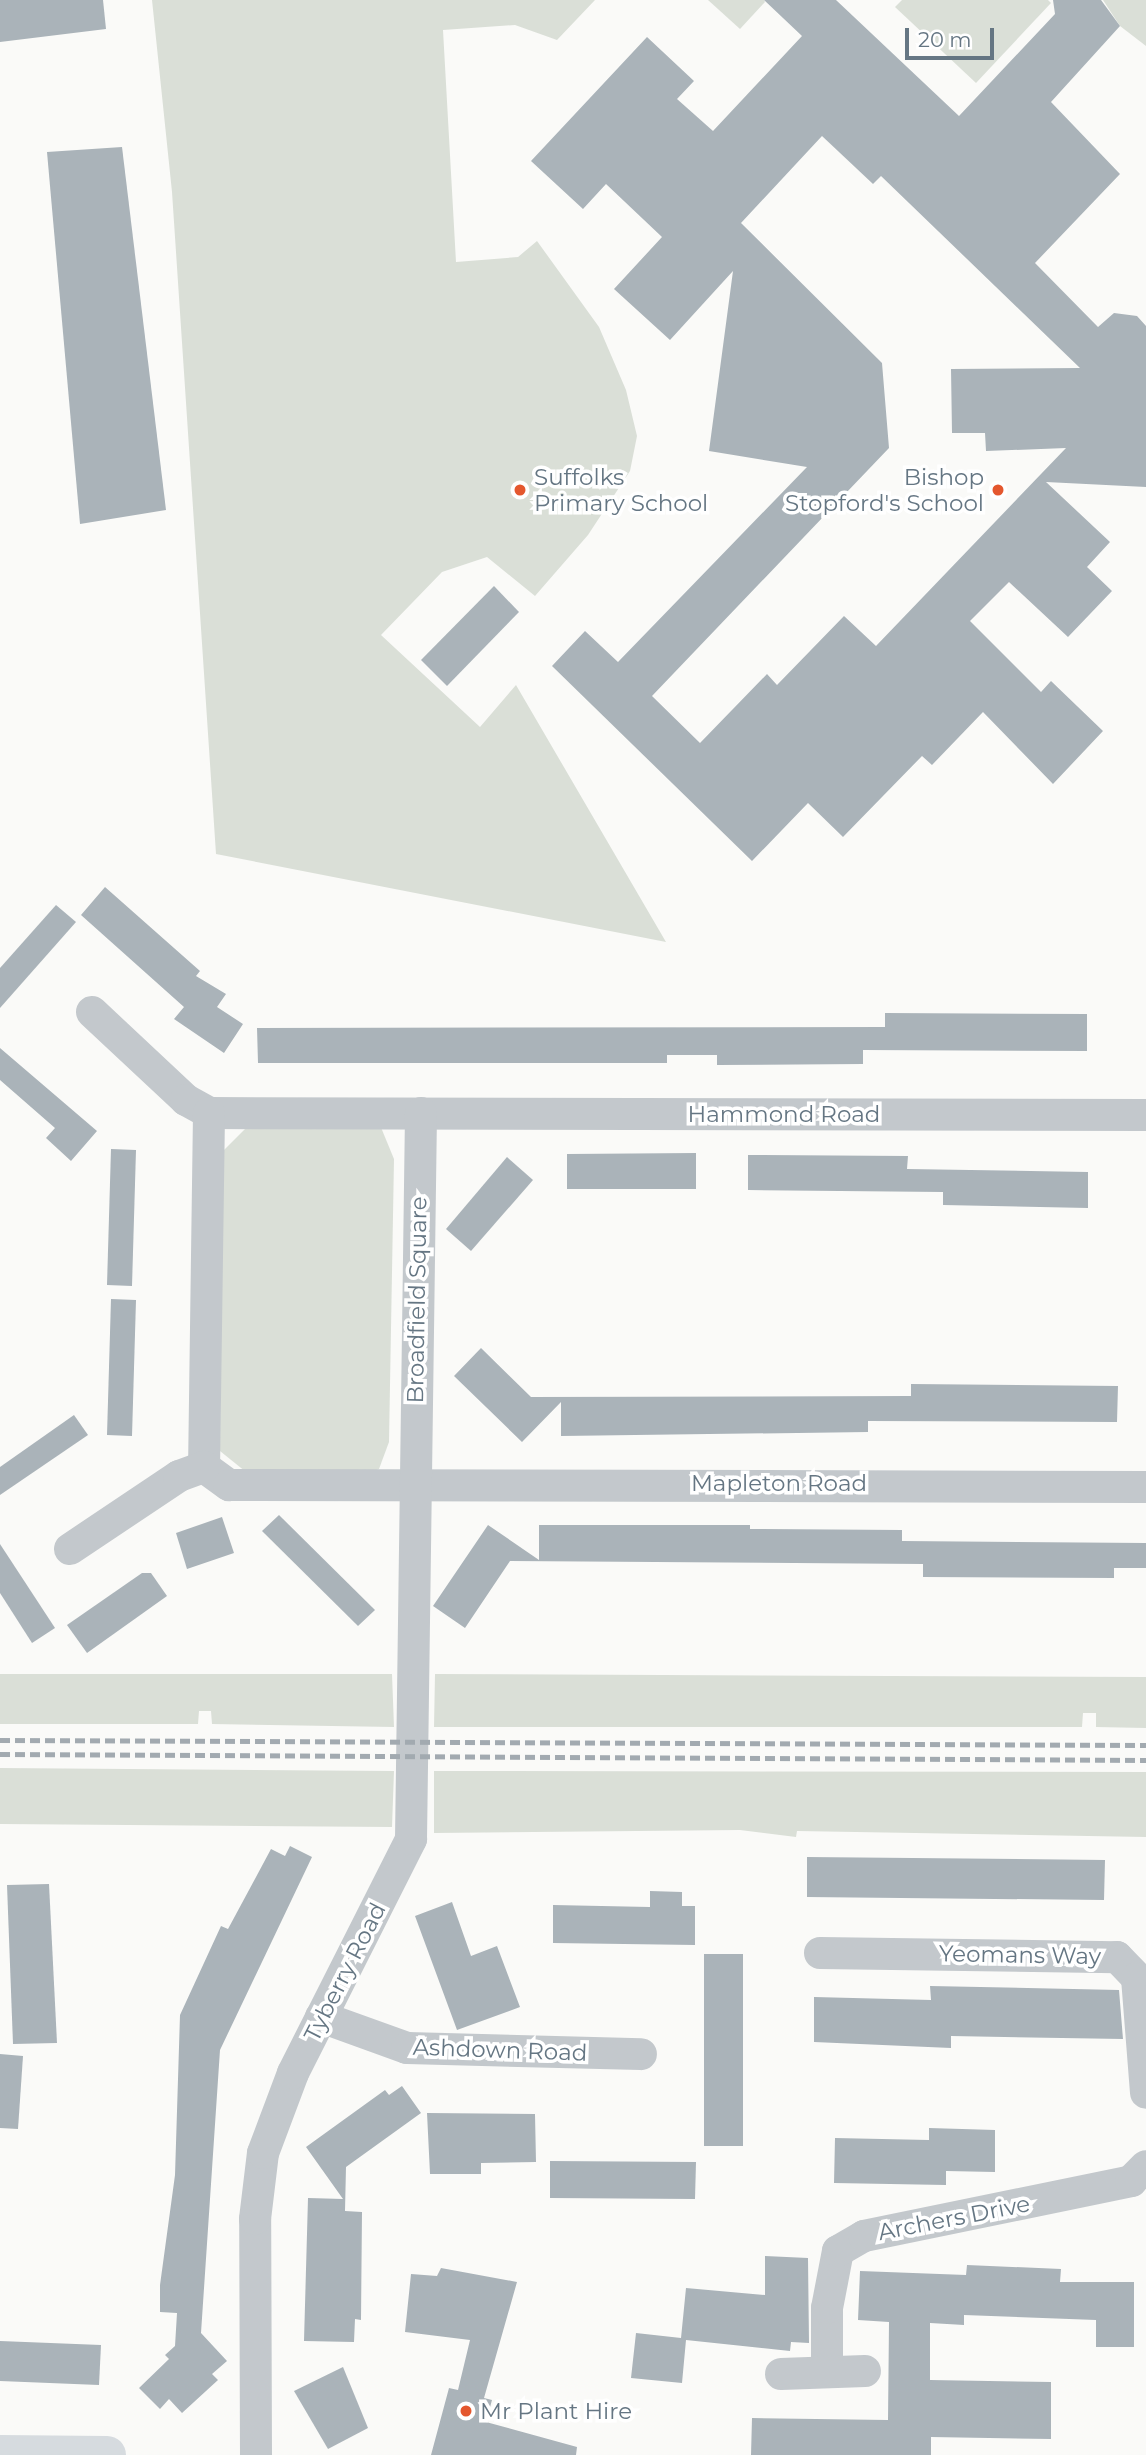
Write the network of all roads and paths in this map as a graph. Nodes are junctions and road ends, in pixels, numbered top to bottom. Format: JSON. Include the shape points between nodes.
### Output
{"nodes":[{"id":1,"x":92,"y":1012,"type":"dead end"},
{"id":2,"x":209,"y":1113,"type":"junction"},
{"id":3,"x":421,"y":1113,"type":"junction"},
{"id":4,"x":1146,"y":1115,"type":"edge"},
{"id":5,"x":204,"y":1468,"type":"junction"},
{"id":6,"x":412,"y":1486,"type":"junction"},
{"id":7,"x":1146,"y":1487,"type":"edge"},
{"id":8,"x":70,"y":1549,"type":"dead end"},
{"id":9,"x":820,"y":1953,"type":"dead end"},
{"id":10,"x":321,"y":2017,"type":"junction"},
{"id":11,"x":641,"y":2054,"type":"dead end"},
{"id":12,"x":1146,"y":2093,"type":"edge"},
{"id":13,"x":1146,"y":2166,"type":"edge"},
{"id":14,"x":865,"y":2371,"type":"dead end"},
{"id":15,"x":827,"y":2372,"type":"junction"},
{"id":16,"x":781,"y":2374,"type":"dead end"},
{"id":17,"x":0,"y":2454,"type":"edge"},
{"id":18,"x":107,"y":2455,"type":"edge"},
{"id":19,"x":256,"y":2455,"type":"edge"}],
"edges":[{"from":1,"to":2,"type":"street","via":[[186,1100]]},
{"from":2,"to":3,"type":"street"},
{"from":2,"to":5,"type":"street"},
{"from":3,"to":4,"type":"street","name":"Hammond Road"},
{"from":3,"to":6,"type":"street","name":"Broadfield Square"},
{"from":5,"to":6,"type":"street","via":[[229,1485]]},
{"from":5,"to":8,"type":"street","via":[[179,1476]]},
{"from":6,"to":7,"type":"street","name":"Mapleton Road"},
{"from":6,"to":10,"type":"street","name":"Tyberry Road","via":[[415,1775],[408,1851]]},
{"from":9,"to":12,"type":"street","name":"Yeomans Way","via":[[1117,1957],[1138,1978]]},
{"from":10,"to":11,"type":"street","name":"Ashdown Road","via":[[407,2048]]},
{"from":10,"to":19,"type":"street","name":"Tyberry Road","via":[[271,2124],[257,2183]]},
{"from":13,"to":15,"type":"street","name":"Archers Drive","via":[[1131,2181],[864,2236],[838,2251],[827,2308]]},
{"from":14,"to":15,"type":"street"},
{"from":15,"to":16,"type":"street"},
{"from":17,"to":18,"type":"main road"}]}
